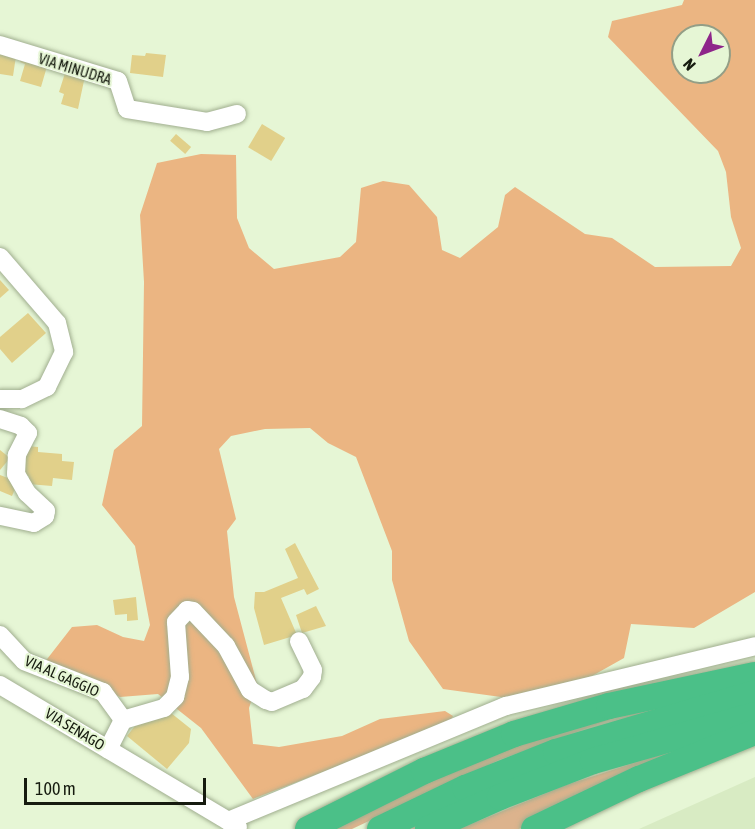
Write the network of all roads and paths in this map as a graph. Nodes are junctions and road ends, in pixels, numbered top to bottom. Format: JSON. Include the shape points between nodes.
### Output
{"nodes":[{"id":1,"x":0,"y":45,"type":"edge"},
{"id":2,"x":237,"y":114,"type":"dead end"},
{"id":3,"x":0,"y":257,"type":"edge"},
{"id":4,"x":0,"y":399,"type":"edge"},
{"id":5,"x":0,"y":419,"type":"edge"},
{"id":6,"x":0,"y":516,"type":"edge"},
{"id":7,"x":0,"y":635,"type":"edge"},
{"id":8,"x":299,"y":641,"type":"dead end"},
{"id":9,"x":755,"y":646,"type":"edge"},
{"id":10,"x":755,"y":675,"type":"edge"},
{"id":11,"x":0,"y":685,"type":"edge"},
{"id":12,"x":755,"y":693,"type":"edge"},
{"id":13,"x":755,"y":715,"type":"edge"},
{"id":14,"x":123,"y":720,"type":"junction"},
{"id":15,"x":755,"y":732,"type":"edge"},
{"id":16,"x":108,"y":749,"type":"junction"},
{"id":17,"x":235,"y":825,"type":"edge"},
{"id":18,"x":308,"y":829,"type":"edge"},
{"id":19,"x":380,"y":829,"type":"edge"},
{"id":20,"x":428,"y":829,"type":"edge"},
{"id":21,"x":534,"y":829,"type":"edge"}],
"edges":[{"from":1,"to":2,"type":"street","name":"VIA MINUDRA","via":[[118,81],[127,110],[207,122]]},
{"from":3,"to":4,"type":"street","via":[[57,323],[64,352],[59,370],[47,387],[22,399]]},
{"from":5,"to":6,"type":"street","via":[[26,429],[27,438],[17,455],[16,474],[27,493],[46,511],[34,523]]},
{"from":7,"to":14,"type":"street","name":"VIA AL GAGGIO","via":[[24,661],[103,692]]},
{"from":8,"to":14,"type":"street","via":[[313,670],[308,684],[272,702],[258,698],[250,690],[233,654],[193,611],[187,610],[176,622],[180,677],[175,698],[164,708]]},
{"from":9,"to":17,"type":"street","via":[[506,706]]},
{"from":10,"to":18,"type":"highway","via":[[609,706],[514,734],[424,771]]},
{"from":11,"to":16,"type":"street","name":"VIA SENAGO"},
{"from":12,"to":19,"type":"highway","via":[[556,752],[465,788]]},
{"from":13,"to":20,"type":"highway","via":[[583,765]]},
{"from":14,"to":16,"type":"street"},
{"from":15,"to":21,"type":"highway","via":[[639,779]]},
{"from":16,"to":17,"type":"street","name":"VIA SENAGO"}]}
